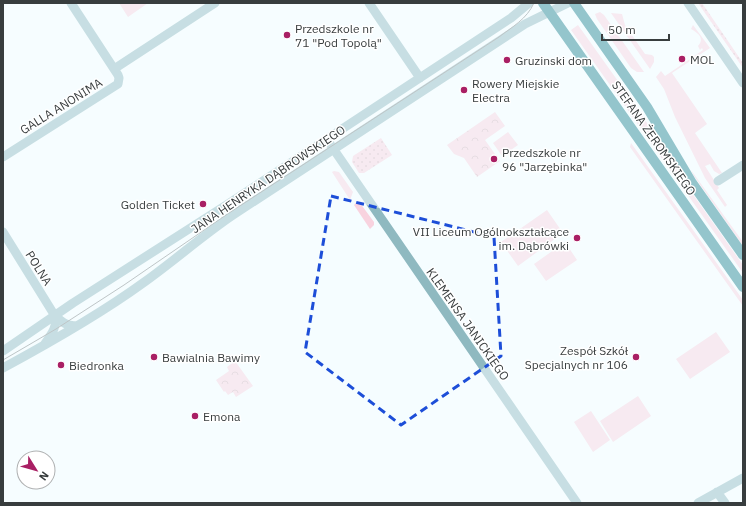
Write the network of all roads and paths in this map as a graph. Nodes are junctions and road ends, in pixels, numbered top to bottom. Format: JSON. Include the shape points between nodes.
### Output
{"nodes":[{"id":1,"x":71,"y":3,"type":"edge"},
{"id":2,"x":214,"y":3,"type":"edge"},
{"id":3,"x":369,"y":3,"type":"edge"},
{"id":4,"x":529,"y":3,"type":"edge"},
{"id":5,"x":568,"y":3,"type":"edge"},
{"id":6,"x":574,"y":3,"type":"edge"},
{"id":7,"x":688,"y":3,"type":"edge"},
{"id":8,"x":547,"y":6,"type":"edge"},
{"id":9,"x":114,"y":69,"type":"junction"},
{"id":10,"x":420,"y":78,"type":"junction"},
{"id":11,"x":743,"y":83,"type":"edge"},
{"id":12,"x":327,"y":140,"type":"junction"},
{"id":13,"x":333,"y":149,"type":"junction"},
{"id":14,"x":3,"y":157,"type":"edge"},
{"id":15,"x":743,"y":165,"type":"edge"},
{"id":16,"x":718,"y":181,"type":"dead end"},
{"id":17,"x":3,"y":232,"type":"edge"},
{"id":18,"x":743,"y":256,"type":"edge"},
{"id":19,"x":743,"y":287,"type":"edge"},
{"id":20,"x":55,"y":316,"type":"junction"},
{"id":21,"x":80,"y":325,"type":"junction"},
{"id":22,"x":42,"y":347,"type":"junction"},
{"id":23,"x":3,"y":351,"type":"edge"},
{"id":24,"x":3,"y":368,"type":"edge"},
{"id":25,"x":743,"y":478,"type":"edge"},
{"id":26,"x":717,"y":492,"type":"junction"},
{"id":27,"x":577,"y":503,"type":"edge"},
{"id":28,"x":698,"y":503,"type":"edge"},
{"id":29,"x":725,"y":503,"type":"edge"}],
"edges":[{"from":1,"to":9,"type":"street"},
{"from":2,"to":9,"type":"street","name":"GALLA ANONIMA"},
{"from":3,"to":10,"type":"street"},
{"from":4,"to":10,"type":"street","name":"JANA HENRYKA DĄBROWSKIEGO"},
{"from":5,"to":8,"type":"street","name":"JANA HENRYKA DĄBROWSKIEGO"},
{"from":6,"to":18,"type":"main road","name":"STEFANA ŻEROMSKIEGO","via":[[647,107],[692,183]]},
{"from":7,"to":11,"type":"street"},
{"from":8,"to":13,"type":"street","name":"JANA HENRYKA DĄBROWSKIEGO","via":[[525,24]]},
{"from":8,"to":19,"type":"main road","name":"STEFANA ŻEROMSKIEGO"},
{"from":9,"to":14,"type":"street","name":"GALLA ANONIMA","via":[[119,78],[118,84]]},
{"from":10,"to":12,"type":"street","name":"JANA HENRYKA DĄBROWSKIEGO"},
{"from":12,"to":13,"type":"street","name":"KLEMENSA JANICKIEGO"},
{"from":12,"to":20,"type":"street","name":"JANA HENRYKA DĄBROWSKIEGO"},
{"from":13,"to":21,"type":"street","name":"JANA HENRYKA DĄBROWSKIEGO","via":[[228,218],[144,283]]},
{"from":13,"to":27,"type":"street","name":"KLEMENSA JANICKIEGO"},
{"from":15,"to":16,"type":"street"},
{"from":17,"to":20,"type":"street","name":"POLNA"},
{"from":20,"to":21,"type":"street","name":"POLNA","via":[[68,325]]},
{"from":20,"to":22,"type":"street","via":[[56,326]]},
{"from":20,"to":23,"type":"street","name":"JANA HENRYKA DĄBROWSKIEGO"},
{"from":21,"to":22,"type":"street","name":"JANA HENRYKA DĄBROWSKIEGO"},
{"from":22,"to":24,"type":"street","name":"JANA HENRYKA DĄBROWSKIEGO"},
{"from":25,"to":26,"type":"street"},
{"from":26,"to":28,"type":"street"},
{"from":26,"to":29,"type":"street"}]}
